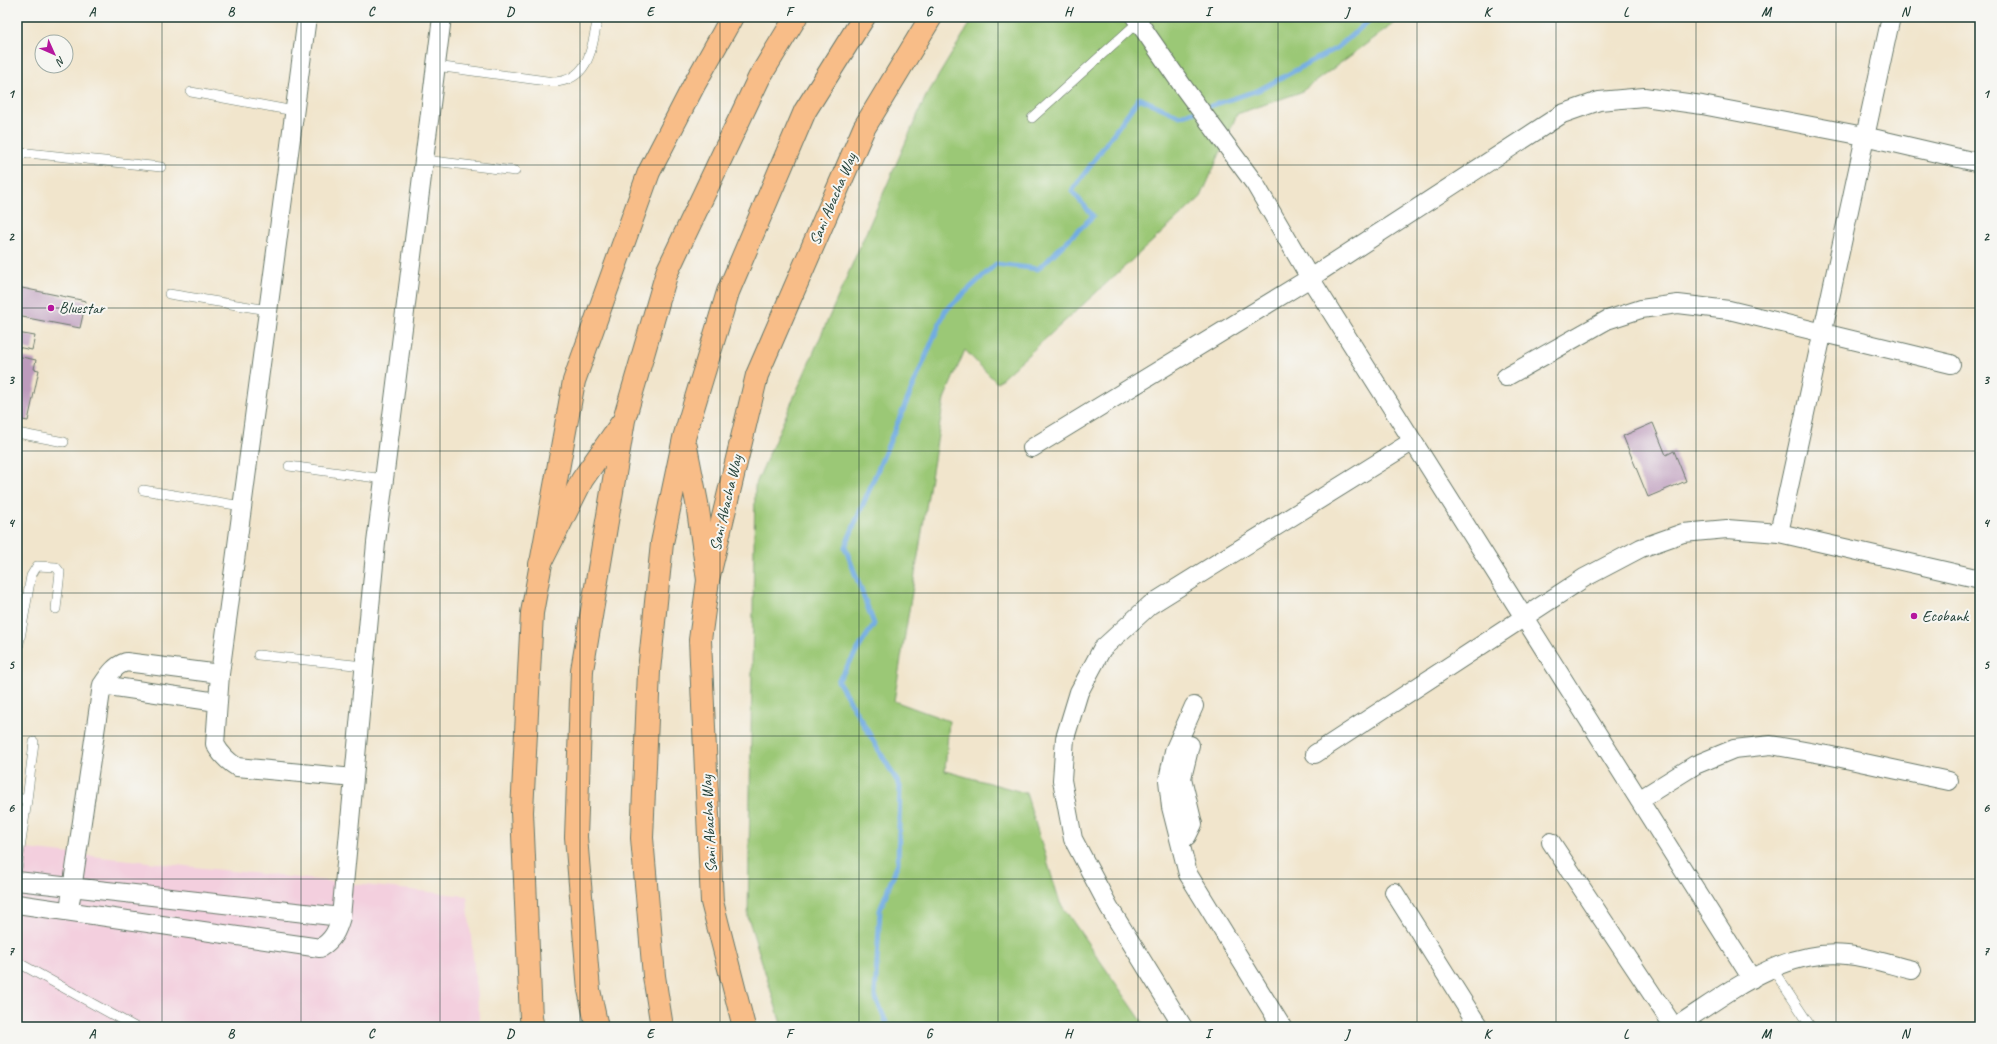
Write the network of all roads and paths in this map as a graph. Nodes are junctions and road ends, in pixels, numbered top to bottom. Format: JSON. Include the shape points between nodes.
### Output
{"nodes":[{"id":1,"x":307,"y":17,"type":"edge"},
{"id":2,"x":442,"y":17,"type":"edge"},
{"id":3,"x":598,"y":17,"type":"edge"},
{"id":4,"x":732,"y":17,"type":"edge"},
{"id":5,"x":796,"y":17,"type":"edge"},
{"id":6,"x":864,"y":17,"type":"edge"},
{"id":7,"x":931,"y":17,"type":"edge"},
{"id":8,"x":1891,"y":17,"type":"edge"},
{"id":9,"x":1137,"y":19,"type":"edge"},
{"id":10,"x":436,"y":66,"type":"junction"},
{"id":11,"x":191,"y":92,"type":"dead end"},
{"id":12,"x":294,"y":111,"type":"junction"},
{"id":13,"x":1032,"y":118,"type":"dead end"},
{"id":14,"x":1864,"y":136,"type":"junction"},
{"id":15,"x":17,"y":155,"type":"edge"},
{"id":16,"x":424,"y":160,"type":"junction"},
{"id":17,"x":1980,"y":163,"type":"edge"},
{"id":18,"x":161,"y":167,"type":"dead end"},
{"id":19,"x":516,"y":171,"type":"dead end"},
{"id":20,"x":1310,"y":278,"type":"junction"},
{"id":21,"x":169,"y":294,"type":"dead end"},
{"id":22,"x":268,"y":310,"type":"junction"},
{"id":23,"x":1823,"y":333,"type":"junction"},
{"id":24,"x":1951,"y":364,"type":"dead end"},
{"id":25,"x":1506,"y":377,"type":"dead end"},
{"id":26,"x":624,"y":420,"type":"junction"},
{"id":27,"x":17,"y":434,"type":"edge"},
{"id":28,"x":684,"y":438,"type":"junction"},
{"id":29,"x":1412,"y":441,"type":"junction"},
{"id":30,"x":64,"y":442,"type":"dead end"},
{"id":31,"x":1032,"y":448,"type":"dead end"},
{"id":32,"x":289,"y":466,"type":"dead end"},
{"id":33,"x":384,"y":479,"type":"junction"},
{"id":34,"x":143,"y":490,"type":"dead end"},
{"id":35,"x":242,"y":506,"type":"junction"},
{"id":36,"x":1779,"y":533,"type":"junction"},
{"id":37,"x":540,"y":564,"type":"junction"},
{"id":38,"x":1980,"y":579,"type":"edge"},
{"id":39,"x":708,"y":580,"type":"junction"},
{"id":40,"x":56,"y":609,"type":"dead end"},
{"id":41,"x":1525,"y":618,"type":"junction"},
{"id":42,"x":258,"y":654,"type":"dead end"},
{"id":43,"x":17,"y":655,"type":"edge"},
{"id":44,"x":364,"y":666,"type":"junction"},
{"id":45,"x":220,"y":674,"type":"junction"},
{"id":46,"x":102,"y":686,"type":"junction"},
{"id":47,"x":217,"y":702,"type":"junction"},
{"id":48,"x":1194,"y":706,"type":"dead end"},
{"id":49,"x":34,"y":742,"type":"dead end"},
{"id":50,"x":1190,"y":745,"type":"dead end"},
{"id":51,"x":1315,"y":754,"type":"dead end"},
{"id":52,"x":354,"y":778,"type":"junction"},
{"id":53,"x":1949,"y":781,"type":"dead end"},
{"id":54,"x":17,"y":798,"type":"edge"},
{"id":55,"x":27,"y":800,"type":"junction"},
{"id":56,"x":1639,"y":800,"type":"junction"},
{"id":57,"x":1180,"y":842,"type":"junction"},
{"id":58,"x":1551,"y":842,"type":"dead end"},
{"id":59,"x":17,"y":870,"type":"edge"},
{"id":60,"x":17,"y":881,"type":"edge"},
{"id":61,"x":73,"y":887,"type":"junction"},
{"id":62,"x":1394,"y":892,"type":"dead end"},
{"id":63,"x":17,"y":904,"type":"edge"},
{"id":64,"x":69,"y":910,"type":"junction"},
{"id":65,"x":341,"y":916,"type":"junction"},
{"id":66,"x":17,"y":962,"type":"edge"},
{"id":67,"x":1772,"y":968,"type":"junction"},
{"id":68,"x":1912,"y":970,"type":"dead end"},
{"id":69,"x":1752,"y":979,"type":"junction"},
{"id":70,"x":135,"y":1027,"type":"edge"},
{"id":71,"x":533,"y":1027,"type":"edge"},
{"id":72,"x":597,"y":1027,"type":"edge"},
{"id":73,"x":662,"y":1027,"type":"edge"},
{"id":74,"x":744,"y":1027,"type":"edge"},
{"id":75,"x":1183,"y":1027,"type":"edge"},
{"id":76,"x":1282,"y":1027,"type":"edge"},
{"id":77,"x":1479,"y":1027,"type":"edge"},
{"id":78,"x":1674,"y":1027,"type":"edge"},
{"id":79,"x":1810,"y":1027,"type":"edge"}],
"edges":[{"from":1,"to":12,"type":"street"},
{"from":2,"to":10,"type":"street"},
{"from":3,"to":10,"type":"lane","via":[[587,62],[577,74],[564,82]]},
{"from":4,"to":37,"type":"main road","via":[[649,172],[574,380]]},
{"from":5,"to":26,"type":"main road","via":[[759,78],[667,272]]},
{"from":6,"to":28,"type":"main road","via":[[805,111],[728,292]]},
{"from":7,"to":39,"type":"main road","name":"Sani Abacha Way","via":[[864,128],[757,375]]},
{"from":8,"to":14,"type":"street"},
{"from":9,"to":13,"type":"lane"},
{"from":9,"to":20,"type":"street","via":[[1255,184]]},
{"from":10,"to":16,"type":"street"},
{"from":11,"to":12,"type":"lane"},
{"from":12,"to":22,"type":"street"},
{"from":14,"to":17,"type":"street"},
{"from":14,"to":20,"type":"street","via":[[1702,105],[1644,97],[1599,101],[1562,114]]},
{"from":14,"to":23,"type":"street"},
{"from":15,"to":18,"type":"lane","via":[[28,153]]},
{"from":16,"to":19,"type":"lane"},
{"from":16,"to":33,"type":"street"},
{"from":20,"to":29,"type":"street"},
{"from":20,"to":31,"type":"street"},
{"from":21,"to":22,"type":"lane"},
{"from":22,"to":35,"type":"street"},
{"from":23,"to":24,"type":"street"},
{"from":23,"to":25,"type":"street","via":[[1729,310],[1678,304],[1642,309],[1607,320]]},
{"from":23,"to":36,"type":"street"},
{"from":26,"to":37,"type":"main road","via":[[582,480]]},
{"from":26,"to":72,"type":"main road","via":[[582,670],[576,837],[589,990]]},
{"from":27,"to":30,"type":"lane"},
{"from":28,"to":39,"type":"main road"},
{"from":28,"to":73,"type":"main road","via":[[662,543],[649,671],[642,838],[654,976]]},
{"from":29,"to":41,"type":"street"},
{"from":29,"to":75,"type":"street","via":[[1150,605],[1102,649],[1079,692],[1065,738],[1062,780],[1073,839],[1109,908]]},
{"from":32,"to":33,"type":"lane"},
{"from":33,"to":44,"type":"street"},
{"from":34,"to":35,"type":"lane"},
{"from":35,"to":45,"type":"street"},
{"from":36,"to":38,"type":"street"},
{"from":36,"to":41,"type":"street","via":[[1727,529],[1683,533],[1641,548],[1584,578]]},
{"from":37,"to":71,"type":"main road","via":[[532,613],[522,812]]},
{"from":39,"to":74,"type":"main road","name":"Sani Abacha Way","via":[[700,640],[712,902]]},
{"from":40,"to":43,"type":"lane","via":[[60,572],[56,567],[37,566],[31,576]]},
{"from":41,"to":51,"type":"street"},
{"from":41,"to":56,"type":"street"},
{"from":42,"to":44,"type":"lane"},
{"from":44,"to":52,"type":"street"},
{"from":45,"to":46,"type":"street","via":[[126,662],[119,664]]},
{"from":45,"to":47,"type":"street"},
{"from":46,"to":47,"type":"street"},
{"from":46,"to":61,"type":"street"},
{"from":47,"to":52,"type":"street","via":[[215,744],[224,757],[237,767]]},
{"from":48,"to":57,"type":"street","via":[[1174,751],[1168,780],[1171,807]]},
{"from":49,"to":55,"type":"lane"},
{"from":50,"to":57,"type":"street","via":[[1182,778],[1193,824],[1187,836]]},
{"from":52,"to":65,"type":"street"},
{"from":53,"to":56,"type":"street","via":[[1771,745],[1734,749],[1695,765]]},
{"from":54,"to":55,"type":"lane"},
{"from":55,"to":59,"type":"lane"},
{"from":56,"to":69,"type":"street"},
{"from":57,"to":76,"type":"street","via":[[1188,874]]},
{"from":58,"to":78,"type":"street"},
{"from":60,"to":61,"type":"street"},
{"from":61,"to":64,"type":"street"},
{"from":61,"to":65,"type":"street"},
{"from":62,"to":77,"type":"street"},
{"from":63,"to":64,"type":"street"},
{"from":64,"to":65,"type":"street","via":[[320,948],[330,942]]},
{"from":66,"to":70,"type":"lane"},
{"from":67,"to":68,"type":"street","via":[[1802,957],[1827,954],[1848,955]]},
{"from":67,"to":69,"type":"street"},
{"from":67,"to":79,"type":"lane"},
{"from":69,"to":78,"type":"street"}]}
